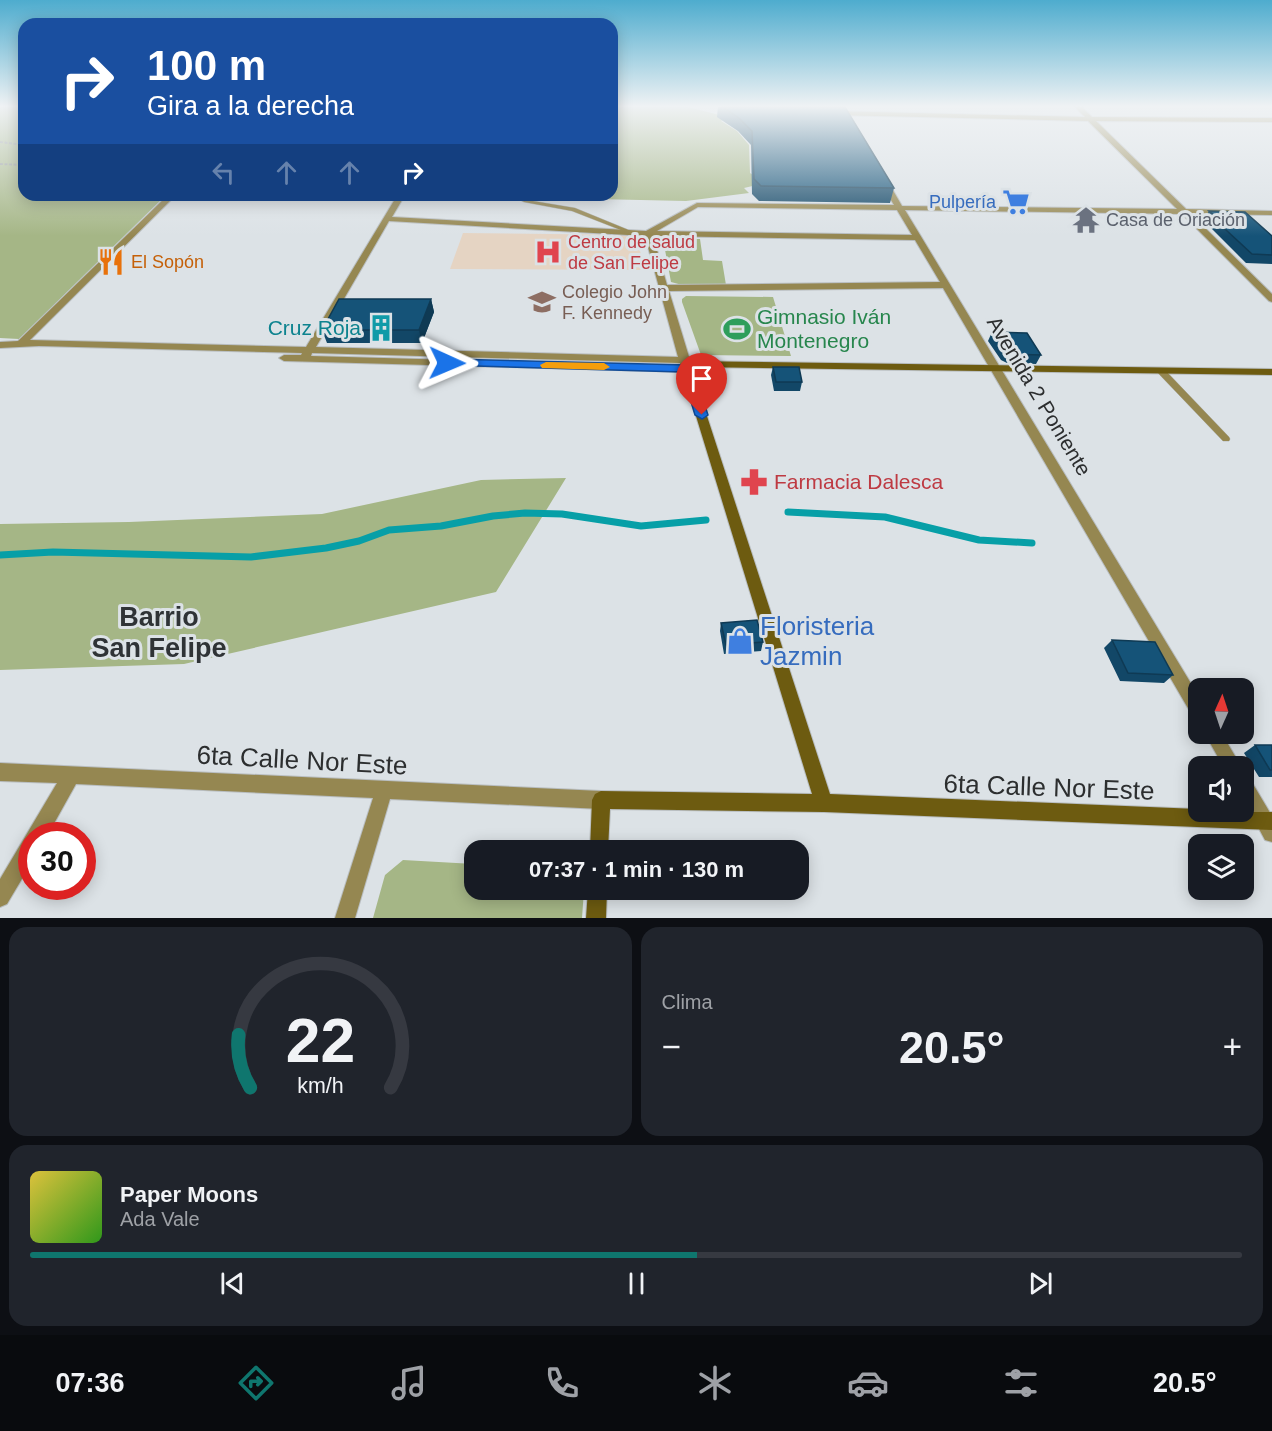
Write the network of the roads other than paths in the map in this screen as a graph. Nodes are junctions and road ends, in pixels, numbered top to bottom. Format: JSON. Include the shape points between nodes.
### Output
{"nodes":[{"id":1,"x":1122,"y":150,"type":"edge"},
{"id":2,"x":877,"y":170,"type":"edge"},
{"id":3,"x":166,"y":201,"type":"edge"},
{"id":4,"x":397,"y":201,"type":"edge"},
{"id":5,"x":526,"y":201,"type":"edge"},
{"id":6,"x":900,"y":208,"type":"junction"},
{"id":7,"x":1186,"y":212,"type":"junction"},
{"id":8,"x":1272,"y":213,"type":"edge"},
{"id":9,"x":387,"y":219,"type":"junction"},
{"id":10,"x":648,"y":232,"type":"junction"},
{"id":11,"x":633,"y":233,"type":"junction"},
{"id":12,"x":917,"y":238,"type":"junction"},
{"id":13,"x":945,"y":285,"type":"junction"},
{"id":14,"x":664,"y":288,"type":"junction"},
{"id":15,"x":1272,"y":299,"type":"edge"},
{"id":16,"x":0,"y":345,"type":"edge"},
{"id":17,"x":20,"y":345,"type":"junction"},
{"id":18,"x":306,"y":355,"type":"junction"},
{"id":19,"x":686,"y":364,"type":"junction"},
{"id":20,"x":998,"y":368,"type":"junction"},
{"id":21,"x":1161,"y":371,"type":"junction"},
{"id":22,"x":1272,"y":372,"type":"edge"},
{"id":23,"x":1226,"y":439,"type":"dead end"},
{"id":24,"x":1188,"y":692,"type":"edge"},
{"id":25,"x":0,"y":772,"type":"edge"},
{"id":26,"x":72,"y":774,"type":"junction"},
{"id":27,"x":384,"y":790,"type":"junction"},
{"id":28,"x":601,"y":800,"type":"junction"},
{"id":29,"x":1254,"y":800,"type":"edge"},
{"id":30,"x":824,"y":803,"type":"junction"},
{"id":31,"x":44,"y":822,"type":"edge"},
{"id":32,"x":1270,"y":825,"type":"edge"},
{"id":33,"x":599,"y":840,"type":"edge"},
{"id":34,"x":18,"y":867,"type":"edge"},
{"id":35,"x":0,"y":897,"type":"edge"},
{"id":36,"x":597,"y":900,"type":"edge"},
{"id":37,"x":345,"y":918,"type":"edge"},
{"id":38,"x":596,"y":918,"type":"edge"}],
"edges":[{"from":1,"to":7,"type":"street"},
{"from":2,"to":6,"type":"street","name":"Avenida 2 Poniente"},
{"from":3,"to":17,"type":"street"},
{"from":4,"to":9,"type":"street"},
{"from":5,"to":11,"type":"lane","via":[[573,209]]},
{"from":6,"to":7,"type":"street"},
{"from":6,"to":10,"type":"street","via":[[698,205]]},
{"from":6,"to":12,"type":"street","name":"Avenida 2 Poniente"},
{"from":7,"to":8,"type":"street"},
{"from":7,"to":15,"type":"street"},
{"from":9,"to":11,"type":"street"},
{"from":9,"to":18,"type":"street"},
{"from":10,"to":11,"type":"street"},
{"from":10,"to":12,"type":"street"},
{"from":10,"to":14,"type":"street"},
{"from":12,"to":13,"type":"street","name":"Avenida 2 Poniente"},
{"from":13,"to":14,"type":"street"},
{"from":13,"to":20,"type":"street","name":"Avenida 2 Poniente"},
{"from":14,"to":19,"type":"street"},
{"from":16,"to":17,"type":"street"},
{"from":17,"to":18,"type":"street","via":[[31,350]]},
{"from":18,"to":19,"type":"street"},
{"from":19,"to":20,"type":"street"},
{"from":19,"to":30,"type":"street"},
{"from":20,"to":21,"type":"street"},
{"from":20,"to":24,"type":"street","name":"Avenida 2 Poniente"},
{"from":21,"to":22,"type":"street"},
{"from":21,"to":23,"type":"lane"},
{"from":25,"to":26,"type":"street","name":"6ta Calle Nor Este"},
{"from":26,"to":27,"type":"street","name":"6ta Calle Nor Este"},
{"from":26,"to":31,"type":"street"},
{"from":27,"to":28,"type":"street","name":"6ta Calle Nor Este"},
{"from":27,"to":37,"type":"street"},
{"from":28,"to":30,"type":"street","name":"6ta Calle Nor Este"},
{"from":28,"to":33,"type":"street"},
{"from":29,"to":32,"type":"street"},
{"from":30,"to":32,"type":"street","name":"6ta Calle Nor Este"},
{"from":34,"to":35,"type":"street"},
{"from":36,"to":38,"type":"street"}]}
